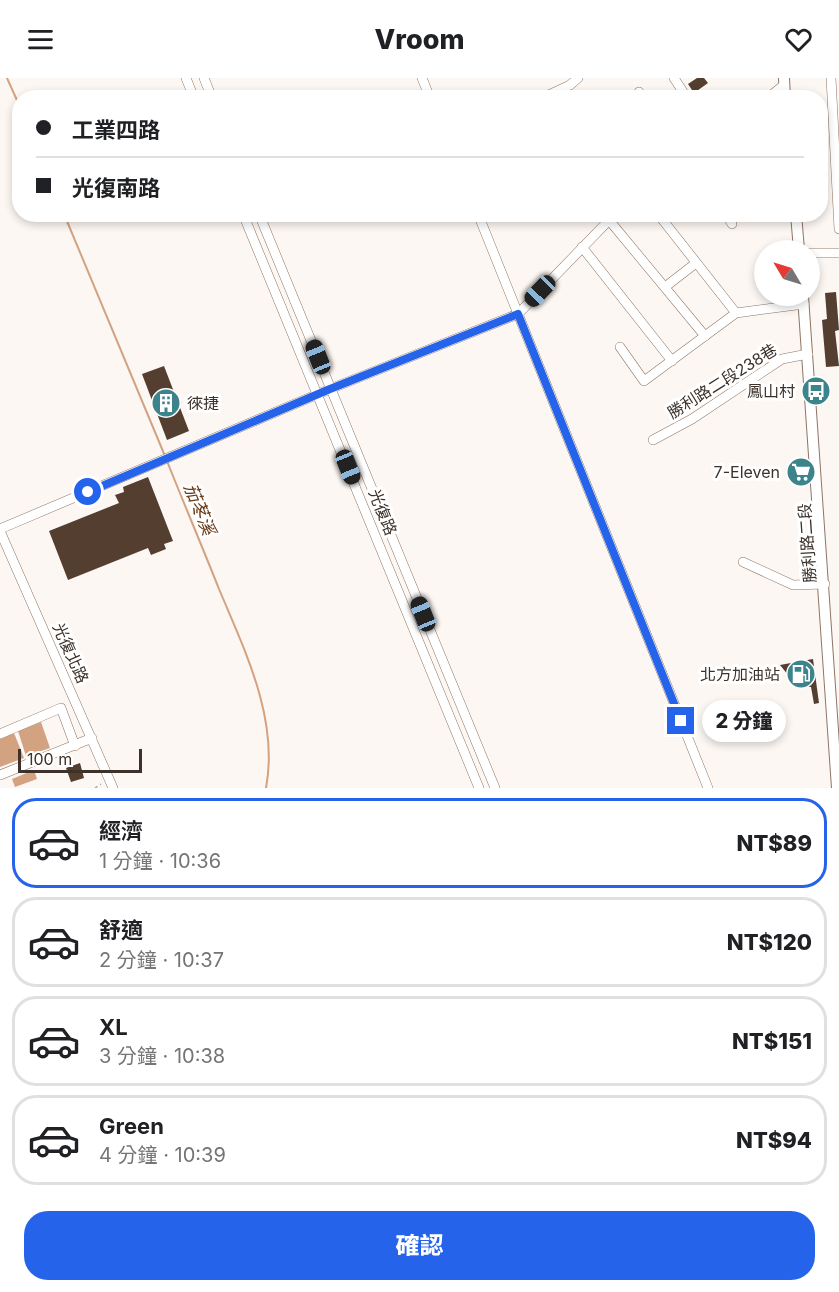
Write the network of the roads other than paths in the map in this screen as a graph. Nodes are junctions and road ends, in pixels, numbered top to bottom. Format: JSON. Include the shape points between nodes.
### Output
{"nodes":[{"id":1,"x":578,"y":78,"type":"edge"},
{"id":2,"x":831,"y":78,"type":"edge"},
{"id":3,"x":559,"y":90,"type":"edge"},
{"id":4,"x":836,"y":102,"type":"edge"},
{"id":5,"x":246,"y":222,"type":"edge"},
{"id":6,"x":263,"y":222,"type":"edge"},
{"id":7,"x":481,"y":222,"type":"edge"},
{"id":8,"x":607,"y":222,"type":"edge"},
{"id":9,"x":616,"y":222,"type":"edge"},
{"id":10,"x":664,"y":222,"type":"edge"},
{"id":11,"x":797,"y":222,"type":"edge"},
{"id":12,"x":839,"y":229,"type":"edge"},
{"id":13,"x":798,"y":240,"type":"edge"},
{"id":14,"x":582,"y":247,"type":"junction"},
{"id":15,"x":839,"y":253,"type":"edge"},
{"id":16,"x":820,"y":254,"type":"edge"},
{"id":17,"x":696,"y":263,"type":"junction"},
{"id":18,"x":665,"y":287,"type":"junction"},
{"id":19,"x":772,"y":306,"type":"edge"},
{"id":20,"x":804,"y":306,"type":"edge"},
{"id":21,"x":518,"y":314,"type":"junction"},
{"id":22,"x":736,"y":314,"type":"junction"},
{"id":23,"x":705,"y":336,"type":"junction"},
{"id":24,"x":620,"y":347,"type":"dead end"},
{"id":25,"x":808,"y":354,"type":"junction"},
{"id":26,"x":672,"y":361,"type":"junction"},
{"id":27,"x":330,"y":389,"type":"junction"},
{"id":28,"x":318,"y":395,"type":"junction"},
{"id":29,"x":653,"y":440,"type":"dead end"},
{"id":30,"x":0,"y":530,"type":"edge"},
{"id":31,"x":742,"y":562,"type":"dead end"},
{"id":32,"x":825,"y":584,"type":"junction"},
{"id":33,"x":0,"y":734,"type":"edge"},
{"id":34,"x":92,"y":738,"type":"junction"},
{"id":35,"x":75,"y":746,"type":"junction"},
{"id":36,"x":0,"y":775,"type":"edge"},
{"id":37,"x":112,"y":788,"type":"edge"},
{"id":38,"x":479,"y":788,"type":"edge"},
{"id":39,"x":495,"y":788,"type":"edge"},
{"id":40,"x":708,"y":788,"type":"edge"},
{"id":41,"x":837,"y":788,"type":"edge"}],
"edges":[{"from":1,"to":3,"type":"street"},
{"from":2,"to":4,"type":"street"},
{"from":4,"to":12,"type":"street"},
{"from":5,"to":28,"type":"street","name":"光復路"},
{"from":6,"to":27,"type":"street","name":"光復路"},
{"from":7,"to":21,"type":"street"},
{"from":8,"to":14,"type":"street"},
{"from":9,"to":18,"type":"street"},
{"from":10,"to":17,"type":"street"},
{"from":11,"to":13,"type":"main road"},
{"from":14,"to":21,"type":"street"},
{"from":14,"to":26,"type":"street"},
{"from":15,"to":16,"type":"street"},
{"from":17,"to":18,"type":"street"},
{"from":17,"to":22,"type":"street"},
{"from":18,"to":23,"type":"street"},
{"from":19,"to":22,"type":"street"},
{"from":20,"to":25,"type":"main road","name":"勝利路二段"},
{"from":21,"to":27,"type":"street"},
{"from":21,"to":40,"type":"street"},
{"from":22,"to":23,"type":"street"},
{"from":23,"to":26,"type":"street"},
{"from":24,"to":26,"type":"street","via":[[644,381]]},
{"from":25,"to":29,"type":"street","name":"勝利路二段238巷","via":[[782,359]]},
{"from":25,"to":32,"type":"main road","name":"勝利路二段"},
{"from":27,"to":28,"type":"street"},
{"from":27,"to":39,"type":"street","name":"光復路"},
{"from":28,"to":30,"type":"street"},
{"from":28,"to":38,"type":"street","name":"光復路"},
{"from":30,"to":34,"type":"street","name":"光復北路"},
{"from":31,"to":32,"type":"street","via":[[793,585]]},
{"from":32,"to":41,"type":"main road","name":"勝利路二段"},
{"from":33,"to":35,"type":"street","via":[[61,708]]},
{"from":34,"to":35,"type":"street"},
{"from":34,"to":37,"type":"street","name":"光復北路"},
{"from":35,"to":36,"type":"street"}]}
